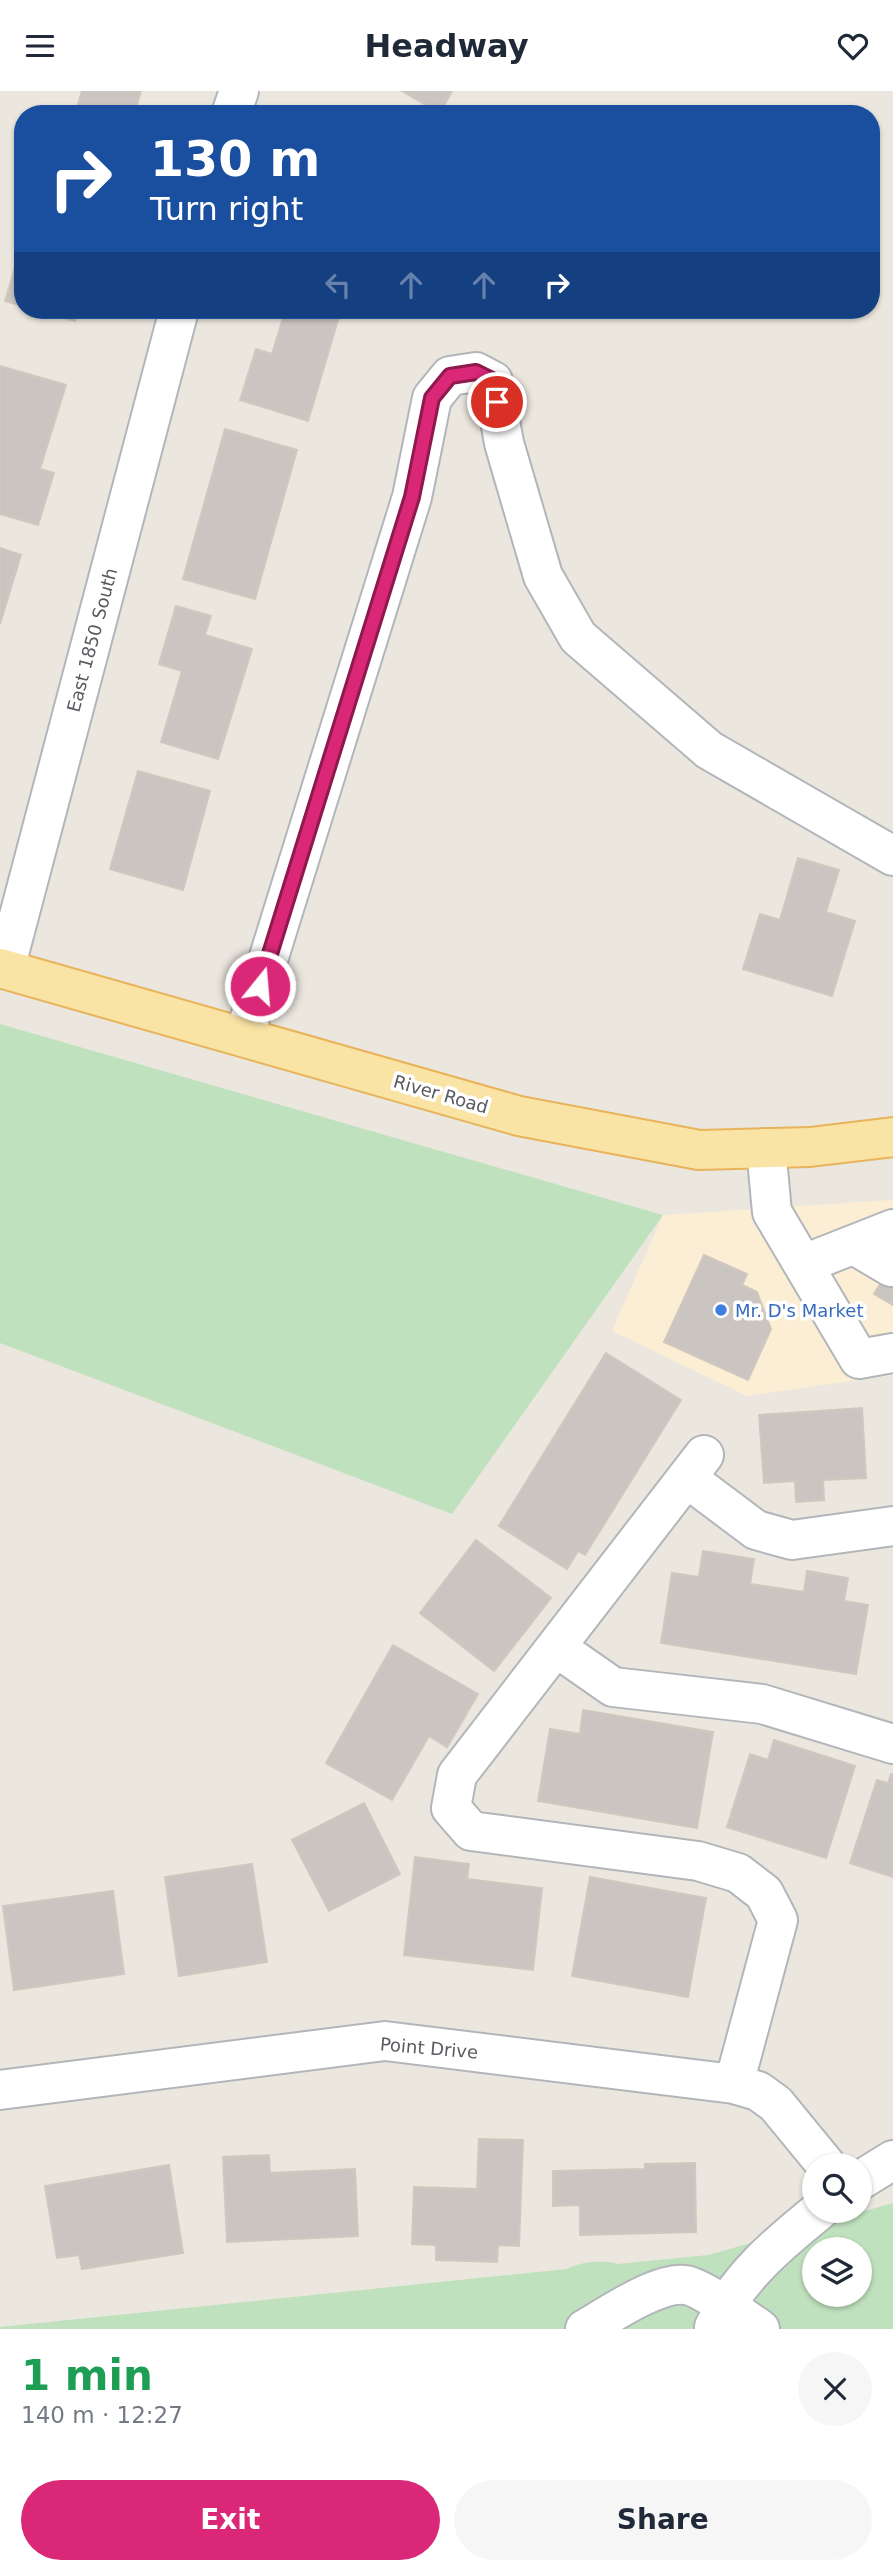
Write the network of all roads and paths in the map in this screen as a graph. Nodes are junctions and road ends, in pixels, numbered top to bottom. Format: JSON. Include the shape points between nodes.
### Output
{"nodes":[{"id":1,"x":177,"y":319,"type":"edge"},
{"id":2,"x":893,"y":856,"type":"edge"},
{"id":3,"x":3,"y":968,"type":"edge"},
{"id":4,"x":244,"y":1037,"type":"junction"},
{"id":5,"x":893,"y":1137,"type":"edge"},
{"id":6,"x":766,"y":1148,"type":"junction"},
{"id":7,"x":893,"y":1229,"type":"edge"},
{"id":8,"x":854,"y":1245,"type":"junction"},
{"id":9,"x":804,"y":1264,"type":"junction"},
{"id":10,"x":891,"y":1267,"type":"dead end"},
{"id":11,"x":893,"y":1353,"type":"edge"},
{"id":12,"x":893,"y":1526,"type":"edge"},
{"id":13,"x":557,"y":1648,"type":"junction"},
{"id":14,"x":893,"y":1744,"type":"edge"},
{"id":15,"x":734,"y":2084,"type":"junction"},
{"id":16,"x":0,"y":2090,"type":"edge"},
{"id":17,"x":816,"y":2153,"type":"edge"},
{"id":18,"x":893,"y":2160,"type":"edge"},
{"id":19,"x":872,"y":2173,"type":"edge"},
{"id":20,"x":804,"y":2223,"type":"edge"},
{"id":21,"x":719,"y":2317,"type":"edge"},
{"id":22,"x":585,"y":2329,"type":"edge"},
{"id":23,"x":760,"y":2329,"type":"edge"}],
"edges":[{"from":1,"to":3,"type":"street","name":"East 1850 South"},
{"from":2,"to":4,"type":"street","via":[[709,750],[578,637],[543,576],[504,443],[494,381],[476,372],[450,376],[432,398],[412,497]]},
{"from":3,"to":4,"type":"main road","name":"River Road"},
{"from":4,"to":6,"type":"main road","name":"River Road","via":[[519,1116],[699,1150]]},
{"from":5,"to":6,"type":"main road","name":"River Road"},
{"from":6,"to":9,"type":"street","via":[[772,1212]]},
{"from":7,"to":8,"type":"street"},
{"from":8,"to":9,"type":"street"},
{"from":8,"to":10,"type":"street"},
{"from":9,"to":11,"type":"street","via":[[859,1359]]},
{"from":12,"to":13,"type":"street","via":[[792,1540],[756,1530],[696,1467]]},
{"from":13,"to":14,"type":"street","via":[[613,1687],[762,1704]]},
{"from":13,"to":15,"type":"street","via":[[457,1775],[451,1808],[471,1831],[698,1861],[738,1873],[764,1893],[778,1920]]},
{"from":15,"to":16,"type":"street","name":"Point Drive","via":[[385,2041]]},
{"from":15,"to":17,"type":"street","name":"Point Drive","via":[[758,2091],[776,2104]]},
{"from":18,"to":19,"type":"street"},
{"from":20,"to":21,"type":"street","via":[[770,2250]]},
{"from":21,"to":22,"type":"street","via":[[685,2285],[648,2293]]},
{"from":21,"to":23,"type":"street"}]}
